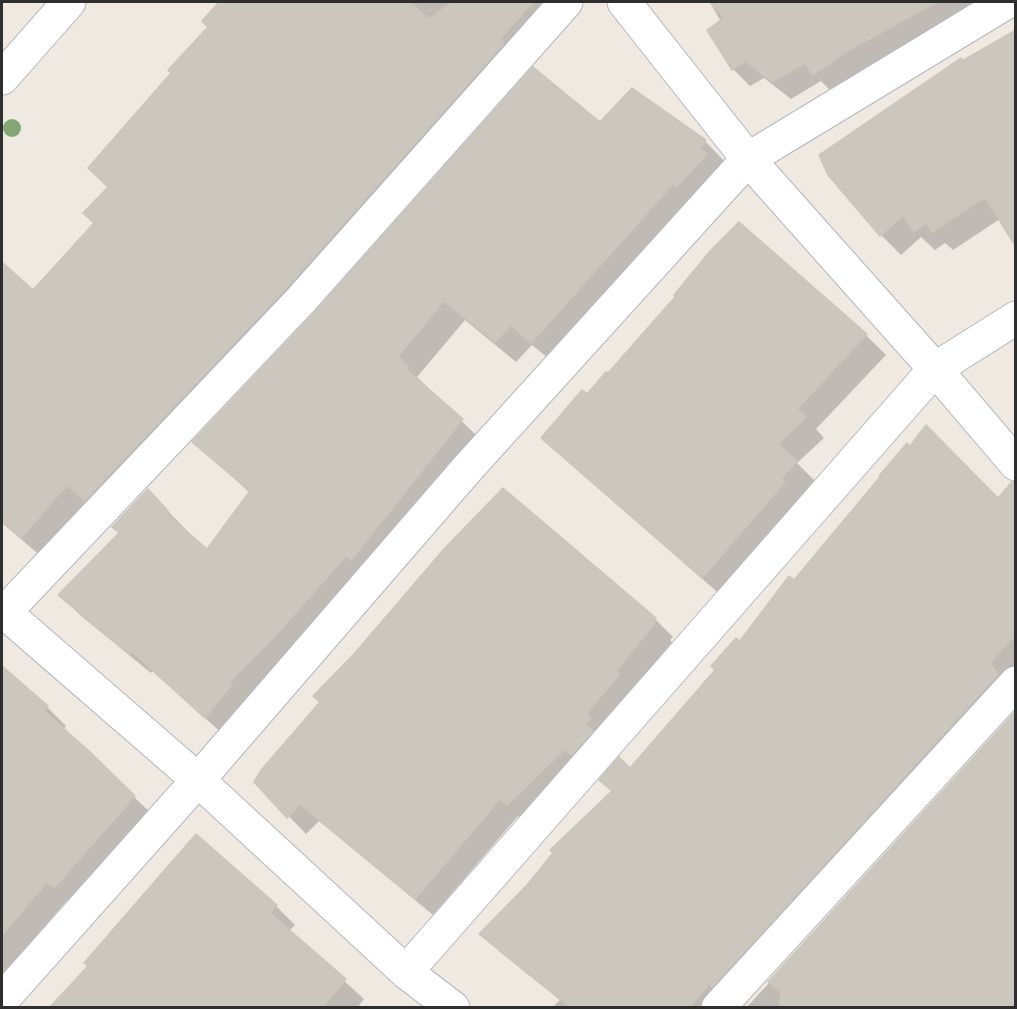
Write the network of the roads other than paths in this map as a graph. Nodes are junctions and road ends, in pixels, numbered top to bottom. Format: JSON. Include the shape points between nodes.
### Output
{"nodes":[{"id":1,"x":69,"y":2,"type":"edge"},
{"id":2,"x":566,"y":2,"type":"edge"},
{"id":3,"x":624,"y":2,"type":"edge"},
{"id":4,"x":1007,"y":2,"type":"edge"},
{"id":5,"x":2,"y":78,"type":"edge"},
{"id":6,"x":748,"y":159,"type":"junction"},
{"id":7,"x":1016,"y":318,"type":"edge"},
{"id":8,"x":935,"y":369,"type":"junction"},
{"id":9,"x":1016,"y":464,"type":"edge"},
{"id":10,"x":3,"y":611,"type":"edge"},
{"id":11,"x":1016,"y":683,"type":"edge"},
{"id":12,"x":198,"y":780,"type":"junction"},
{"id":13,"x":406,"y":972,"type":"junction"},
{"id":14,"x":11,"y":995,"type":"edge"},
{"id":15,"x":453,"y":1008,"type":"edge"},
{"id":16,"x":718,"y":1008,"type":"edge"}],
"edges":[{"from":1,"to":5,"type":"street"},
{"from":2,"to":10,"type":"street","via":[[301,300]]},
{"from":3,"to":6,"type":"street"},
{"from":4,"to":6,"type":"street"},
{"from":6,"to":8,"type":"street"},
{"from":6,"to":12,"type":"street","via":[[467,469]]},
{"from":7,"to":8,"type":"street"},
{"from":8,"to":9,"type":"street"},
{"from":8,"to":13,"type":"street"},
{"from":10,"to":12,"type":"street"},
{"from":11,"to":16,"type":"street"},
{"from":12,"to":13,"type":"street"},
{"from":12,"to":14,"type":"street"},
{"from":13,"to":15,"type":"street"}]}
